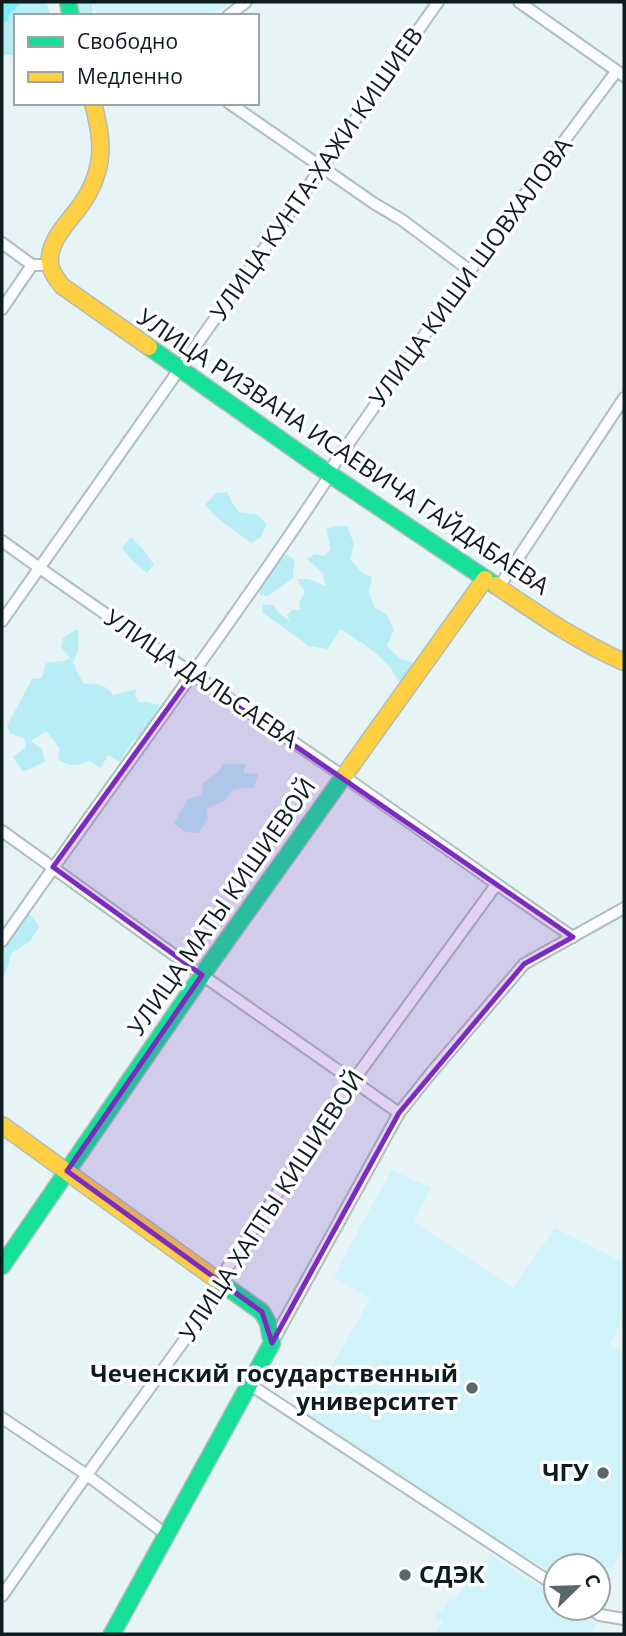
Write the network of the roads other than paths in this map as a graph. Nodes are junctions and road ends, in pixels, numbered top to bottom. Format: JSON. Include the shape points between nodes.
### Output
{"nodes":[{"id":1,"x":246,"y":2,"type":"edge"},
{"id":2,"x":438,"y":2,"type":"edge"},
{"id":3,"x":519,"y":2,"type":"edge"},
{"id":4,"x":231,"y":14,"type":"edge"},
{"id":5,"x":621,"y":72,"type":"edge"},
{"id":6,"x":93,"y":105,"type":"edge"},
{"id":7,"x":232,"y":105,"type":"edge"},
{"id":8,"x":321,"y":167,"type":"junction"},
{"id":9,"x":2,"y":243,"type":"edge"},
{"id":10,"x":32,"y":265,"type":"junction"},
{"id":11,"x":50,"y":265,"type":"junction"},
{"id":12,"x":470,"y":270,"type":"junction"},
{"id":13,"x":2,"y":309,"type":"edge"},
{"id":14,"x":180,"y":368,"type":"junction"},
{"id":15,"x":624,"y":398,"type":"edge"},
{"id":16,"x":329,"y":474,"type":"junction"},
{"id":17,"x":2,"y":541,"type":"edge"},
{"id":18,"x":39,"y":568,"type":"junction"},
{"id":19,"x":492,"y":583,"type":"junction"},
{"id":20,"x":2,"y":621,"type":"edge"},
{"id":21,"x":624,"y":662,"type":"edge"},
{"id":22,"x":192,"y":675,"type":"junction"},
{"id":23,"x":343,"y":776,"type":"junction"},
{"id":24,"x":2,"y":831,"type":"edge"},
{"id":25,"x":53,"y":867,"type":"junction"},
{"id":26,"x":496,"y":885,"type":"junction"},
{"id":27,"x":624,"y":908,"type":"edge"},
{"id":28,"x":573,"y":936,"type":"junction"},
{"id":29,"x":2,"y":941,"type":"edge"},
{"id":30,"x":202,"y":975,"type":"junction"},
{"id":31,"x":353,"y":1081,"type":"junction"},
{"id":32,"x":399,"y":1114,"type":"junction"},
{"id":33,"x":2,"y":1125,"type":"edge"},
{"id":34,"x":67,"y":1171,"type":"junction"},
{"id":35,"x":2,"y":1266,"type":"edge"},
{"id":36,"x":219,"y":1280,"type":"junction"},
{"id":37,"x":272,"y":1343,"type":"junction"},
{"id":38,"x":249,"y":1384,"type":"junction"},
{"id":39,"x":2,"y":1418,"type":"edge"},
{"id":40,"x":87,"y":1475,"type":"junction"},
{"id":41,"x":167,"y":1535,"type":"junction"},
{"id":42,"x":542,"y":1577,"type":"edge"},
{"id":43,"x":2,"y":1596,"type":"edge"},
{"id":44,"x":113,"y":1634,"type":"edge"}],
"edges":[{"from":1,"to":4,"type":"street"},
{"from":2,"to":8,"type":"street","name":"УЛИЦА КУНТА-ХАЖИ КИШИЕВ"},
{"from":3,"to":5,"type":"street"},
{"from":5,"to":12,"type":"street","name":"УЛИЦА КИШИ ШОВХАЛОВА","via":[[544,167]]},
{"from":6,"to":11,"type":"street","via":[[100,136],[97,173],[54,243]]},
{"from":7,"to":8,"type":"street"},
{"from":8,"to":12,"type":"street"},
{"from":8,"to":14,"type":"street","name":"УЛИЦА КУНТА-ХАЖИ КИШИЕВ"},
{"from":9,"to":10,"type":"street"},
{"from":10,"to":11,"type":"street"},
{"from":10,"to":13,"type":"street"},
{"from":11,"to":14,"type":"street","name":"УЛИЦА РИЗВАНА ИСАЕВИЧА ГАЙДАБАЕВА","via":[[62,286]]},
{"from":12,"to":16,"type":"street","name":"УЛИЦА КИШИ ШОВХАЛОВА"},
{"from":14,"to":16,"type":"street","name":"УЛИЦА РИЗВАНА ИСАЕВИЧА ГАЙДАБАЕВА"},
{"from":14,"to":18,"type":"street","name":"УЛИЦА КУНТА-ХАЖИ КИШИЕВ"},
{"from":15,"to":19,"type":"street","name":"УЛИЦА МАТЫ КИШИЕВОЙ"},
{"from":16,"to":19,"type":"street","name":"УЛИЦА РИЗВАНА ИСАЕВИЧА ГАЙДАБАЕВА"},
{"from":16,"to":22,"type":"street","name":"УЛИЦА КИШИ ШОВХАЛОВА","via":[[274,561]]},
{"from":17,"to":18,"type":"street","name":"УЛИЦА ДАЛЬСАЕВА"},
{"from":18,"to":20,"type":"street","name":"УЛИЦА КУНТА-ХАЖИ КИШИЕВ"},
{"from":18,"to":22,"type":"street","name":"УЛИЦА ДАЛЬСАЕВА"},
{"from":19,"to":21,"type":"street","name":"УЛИЦА РИЗВАНА ИСАЕВИЧА ГАЙДАБАЕВА","via":[[573,636]]},
{"from":19,"to":23,"type":"street","name":"УЛИЦА МАТЫ КИШИЕВОЙ"},
{"from":22,"to":23,"type":"street","name":"УЛИЦА ДАЛЬСАЕВА"},
{"from":22,"to":25,"type":"street","name":"УЛИЦА КИШИ ШОВХАЛОВА"},
{"from":23,"to":26,"type":"street","name":"УЛИЦА ДАЛЬСАЕВА"},
{"from":23,"to":30,"type":"street","name":"УЛИЦА МАТЫ КИШИЕВОЙ"},
{"from":24,"to":25,"type":"street"},
{"from":25,"to":29,"type":"street","name":"УЛИЦА КИШИ ШОВХАЛОВА"},
{"from":25,"to":30,"type":"street"},
{"from":26,"to":28,"type":"street","name":"УЛИЦА ДАЛЬСАЕВА"},
{"from":26,"to":31,"type":"street","name":"УЛИЦА ХАПТЫ КИШИЕВОЙ"},
{"from":27,"to":28,"type":"street"},
{"from":28,"to":32,"type":"street","via":[[524,964]]},
{"from":30,"to":31,"type":"street"},
{"from":30,"to":34,"type":"street","name":"УЛИЦА МАТЫ КИШИЕВОЙ"},
{"from":31,"to":32,"type":"street"},
{"from":31,"to":36,"type":"street","name":"УЛИЦА ХАПТЫ КИШИЕВОЙ"},
{"from":32,"to":37,"type":"street"},
{"from":33,"to":34,"type":"street"},
{"from":34,"to":35,"type":"street","name":"УЛИЦА МАТЫ КИШИЕВОЙ"},
{"from":34,"to":36,"type":"street"},
{"from":36,"to":37,"type":"street","via":[[262,1312]]},
{"from":36,"to":40,"type":"street","name":"УЛИЦА ХАПТЫ КИШИЕВОЙ","via":[[217,1295]]},
{"from":37,"to":38,"type":"street"},
{"from":38,"to":41,"type":"street"},
{"from":38,"to":42,"type":"street"},
{"from":39,"to":40,"type":"street"},
{"from":40,"to":41,"type":"street"},
{"from":40,"to":43,"type":"street","name":"УЛИЦА ХАПТЫ КИШИЕВОЙ"},
{"from":41,"to":44,"type":"street"}]}
